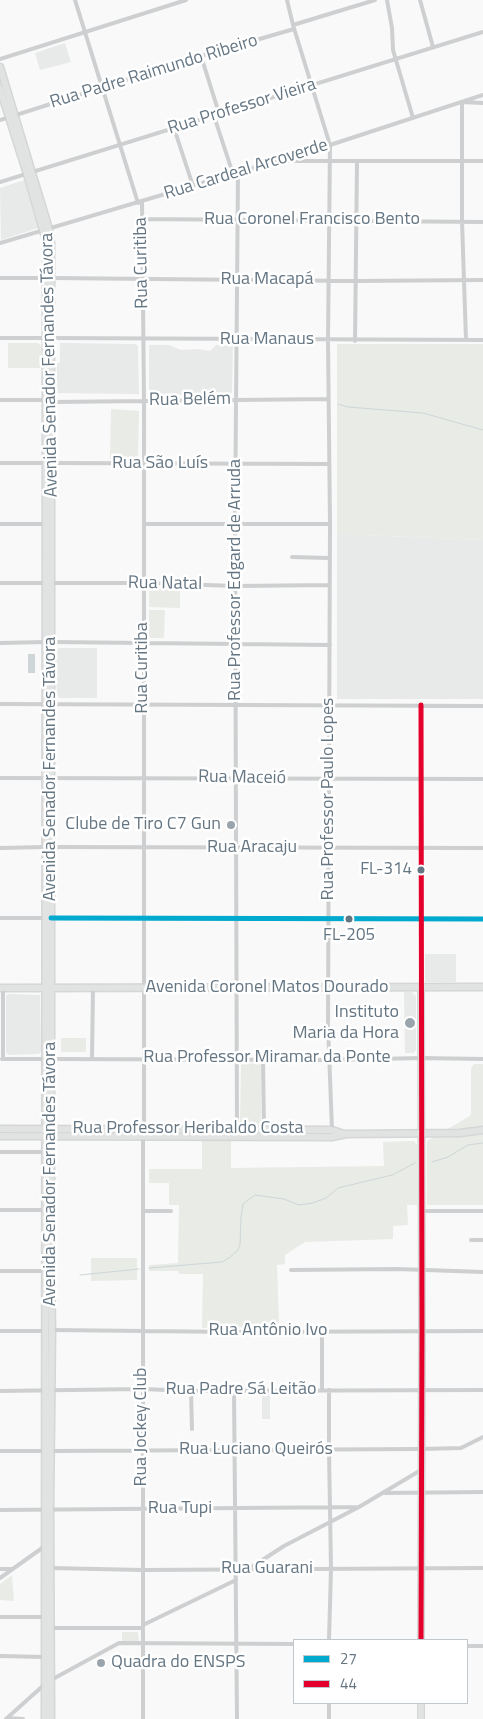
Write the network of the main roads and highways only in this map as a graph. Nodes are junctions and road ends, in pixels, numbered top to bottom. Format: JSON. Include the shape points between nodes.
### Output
{"nodes":[{"id":1,"x":0,"y":67,"type":"edge"},
{"id":2,"x":0,"y":89,"type":"edge"},
{"id":3,"x":12,"y":117,"type":"junction"},
{"id":4,"x":49,"y":463,"type":"junction"},
{"id":5,"x":48,"y":583,"type":"junction"},
{"id":6,"x":420,"y":987,"type":"junction"},
{"id":7,"x":483,"y":987,"type":"edge"},
{"id":8,"x":1,"y":988,"type":"edge"},
{"id":9,"x":48,"y":989,"type":"junction"},
{"id":10,"x":0,"y":1129,"type":"edge"},
{"id":11,"x":483,"y":1130,"type":"edge"},
{"id":12,"x":48,"y":1132,"type":"junction"},
{"id":13,"x":264,"y":1133,"type":"junction"},
{"id":14,"x":346,"y":1134,"type":"junction"},
{"id":15,"x":421,"y":1134,"type":"junction"},
{"id":16,"x":0,"y":1136,"type":"edge"},
{"id":17,"x":48,"y":1271,"type":"junction"},
{"id":18,"x":48,"y":1509,"type":"junction"},
{"id":19,"x":421,"y":1639,"type":"edge"},
{"id":20,"x":48,"y":1682,"type":"junction"},
{"id":21,"x":421,"y":1704,"type":"edge"},
{"id":22,"x":45,"y":1719,"type":"edge"},
{"id":23,"x":51,"y":1719,"type":"edge"},
{"id":24,"x":421,"y":1719,"type":"edge"}],
"edges":[{"from":1,"to":3,"type":"main road","name":"Avenida Senador Fernandes Távora"},
{"from":2,"to":3,"type":"main road","name":"Avenida Senador Fernandes Távora"},
{"from":3,"to":4,"type":"main road","name":"Avenida Senador Fernandes Távora","via":[[52,243],[48,338]]},
{"from":4,"to":5,"type":"main road","name":"Avenida Senador Fernandes Távora"},
{"from":4,"to":5,"type":"main road","name":"Avenida Senador Fernandes Távora","via":[[45,524]]},
{"from":5,"to":9,"type":"main road","name":"Avenida Senador Fernandes Távora"},
{"from":6,"to":7,"type":"main road","name":"Avenida Coronel Matos Dourado"},
{"from":6,"to":9,"type":"main road","name":"Avenida Coronel Matos Dourado"},
{"from":6,"to":15,"type":"main road"},
{"from":8,"to":9,"type":"main road","name":"Avenida Coronel Matos Dourado"},
{"from":9,"to":12,"type":"main road","name":"Avenida Senador Fernandes Távora"},
{"from":10,"to":12,"type":"main road","name":"Rua Professor Heribaldo Costa"},
{"from":11,"to":15,"type":"main road","name":"Rua Professor Heribaldo Costa"},
{"from":12,"to":13,"type":"main road","name":"Rua Professor Heribaldo Costa"},
{"from":12,"to":16,"type":"main road","name":"Rua Professor Heribaldo Costa"},
{"from":12,"to":17,"type":"main road","name":"Avenida Senador Fernandes Távora"},
{"from":12,"to":17,"type":"main road","name":"Avenida Senador Fernandes Távora","via":[[45,1152]]},
{"from":13,"to":14,"type":"main road","name":"Rua Professor Heribaldo Costa","via":[[332,1137]]},
{"from":13,"to":14,"type":"main road","name":"Rua Professor Heribaldo Costa","via":[[332,1130]]},
{"from":14,"to":15,"type":"main road","name":"Rua Professor Heribaldo Costa"},
{"from":15,"to":19,"type":"main road"},
{"from":17,"to":18,"type":"main road","name":"Avenida Senador Fernandes Távora"},
{"from":18,"to":20,"type":"main road","name":"Avenida Senador Fernandes Távora","via":[[51,1568]]},
{"from":18,"to":20,"type":"main road","name":"Avenida Senador Fernandes Távora","via":[[45,1546]]},
{"from":20,"to":22,"type":"main road","name":"Avenida Senador Fernandes Távora"},
{"from":20,"to":23,"type":"main road","name":"Avenida Senador Fernandes Távora"},
{"from":21,"to":24,"type":"main road"}]}
